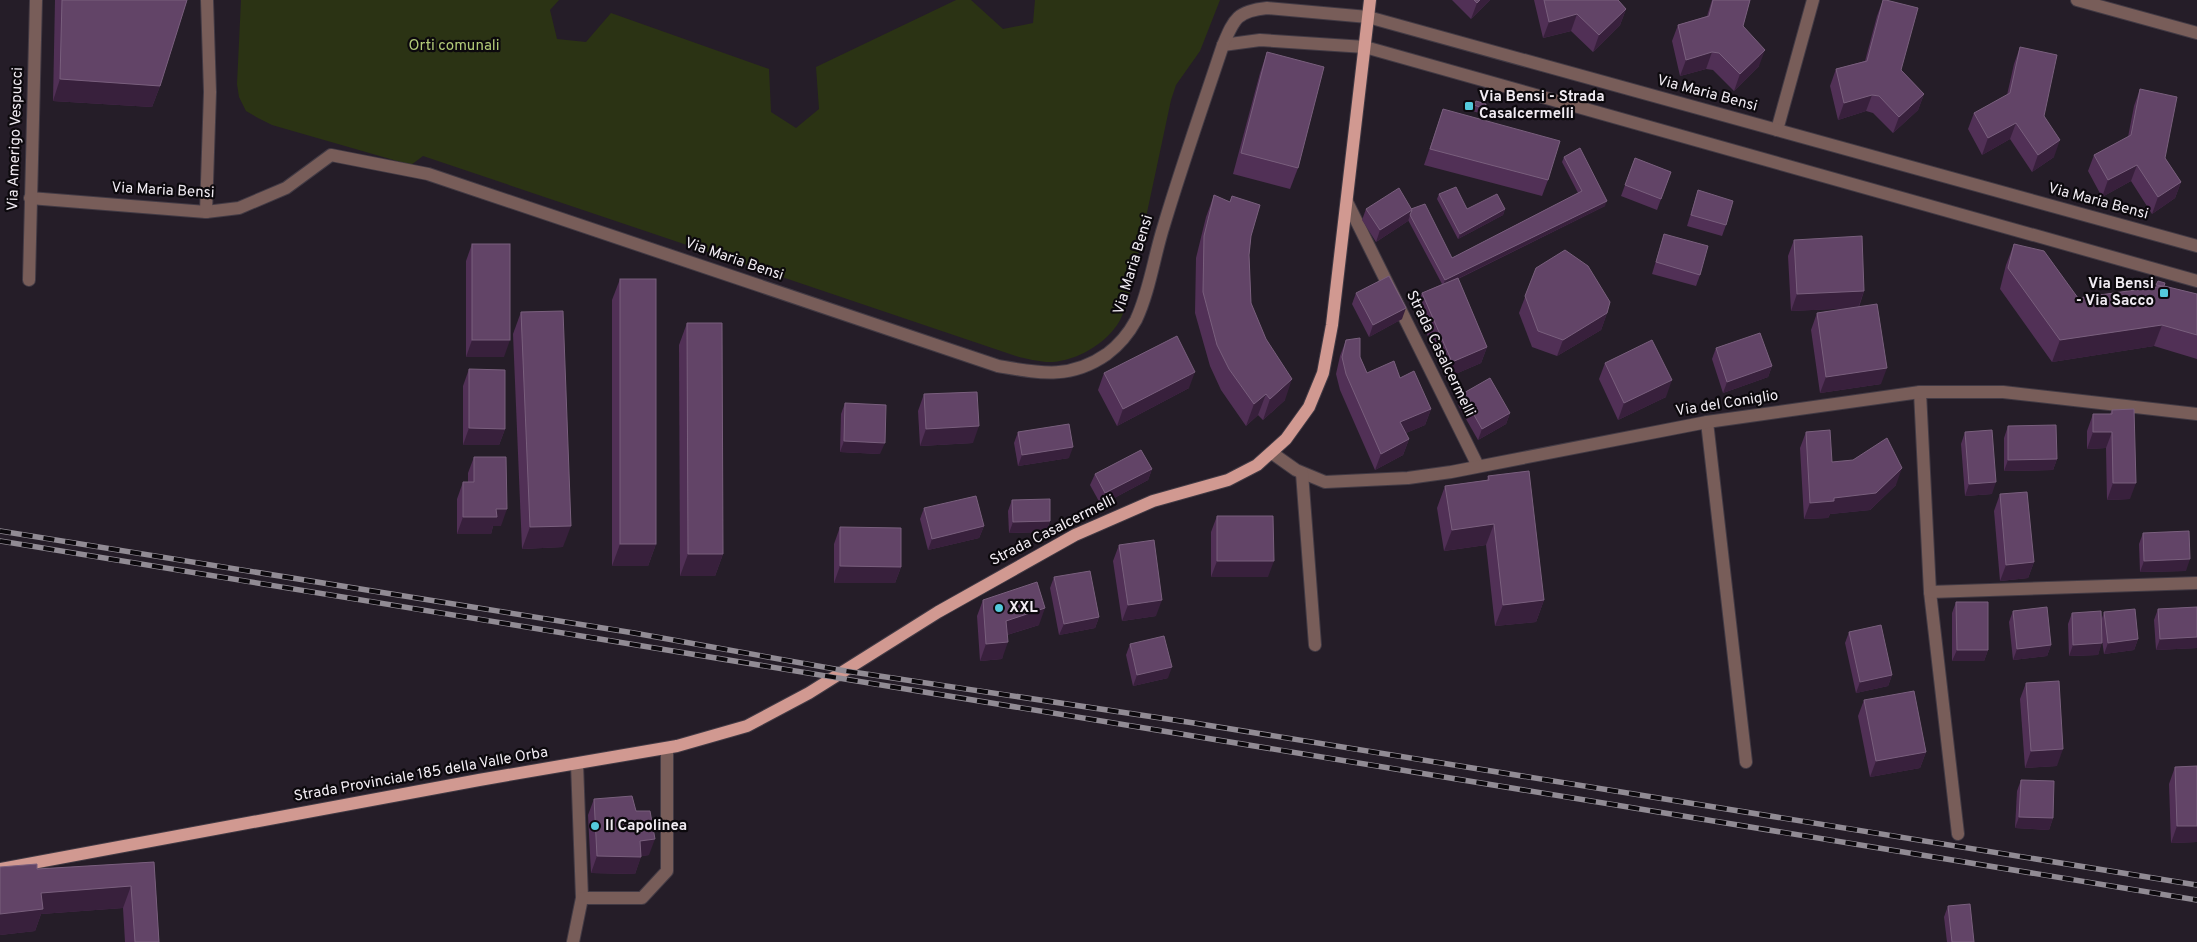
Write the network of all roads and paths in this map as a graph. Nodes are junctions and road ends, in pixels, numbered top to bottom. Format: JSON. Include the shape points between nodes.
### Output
{"nodes":[{"id":1,"x":36,"y":0,"type":"edge"},
{"id":2,"x":207,"y":0,"type":"edge"},
{"id":3,"x":1370,"y":0,"type":"edge"},
{"id":4,"x":1813,"y":0,"type":"edge"},
{"id":5,"x":2077,"y":0,"type":"edge"},
{"id":6,"x":1368,"y":17,"type":"junction"},
{"id":7,"x":2197,"y":33,"type":"edge"},
{"id":8,"x":1223,"y":45,"type":"junction"},
{"id":9,"x":1365,"y":47,"type":"junction"},
{"id":10,"x":1777,"y":130,"type":"junction"},
{"id":11,"x":30,"y":198,"type":"junction"},
{"id":12,"x":1347,"y":202,"type":"junction"},
{"id":13,"x":206,"y":212,"type":"junction"},
{"id":14,"x":2197,"y":246,"type":"edge"},
{"id":15,"x":29,"y":280,"type":"dead end"},
{"id":16,"x":2197,"y":281,"type":"edge"},
{"id":17,"x":1920,"y":392,"type":"junction"},
{"id":18,"x":2197,"y":414,"type":"edge"},
{"id":19,"x":1707,"y":422,"type":"junction"},
{"id":20,"x":1272,"y":453,"type":"junction"},
{"id":21,"x":1478,"y":466,"type":"junction"},
{"id":22,"x":1302,"y":473,"type":"junction"},
{"id":23,"x":2197,"y":583,"type":"edge"},
{"id":24,"x":1930,"y":592,"type":"junction"},
{"id":25,"x":1315,"y":645,"type":"dead end"},
{"id":26,"x":835,"y":677,"type":"joint"},
{"id":27,"x":667,"y":748,"type":"junction"},
{"id":28,"x":1746,"y":762,"type":"dead end"},
{"id":29,"x":577,"y":764,"type":"junction"},
{"id":30,"x":1958,"y":834,"type":"dead end"},
{"id":31,"x":0,"y":869,"type":"edge"},
{"id":32,"x":582,"y":898,"type":"junction"},
{"id":33,"x":573,"y":942,"type":"edge"}],
"edges":[{"from":1,"to":11,"type":"street","name":"Via Amerigo Vespucci"},
{"from":2,"to":13,"type":"street","via":[[210,92]]},
{"from":3,"to":6,"type":"main road","name":"Strada Casalcermelli"},
{"from":4,"to":10,"type":"street"},
{"from":5,"to":7,"type":"street"},
{"from":6,"to":8,"type":"street","name":"Via Maria Bensi","via":[[1267,8],[1251,10],[1233,21]]},
{"from":6,"to":9,"type":"main road","name":"Strada Casalcermelli"},
{"from":6,"to":10,"type":"street","name":"Via Maria Bensi"},
{"from":8,"to":9,"type":"street","via":[[1260,40]]},
{"from":8,"to":13,"type":"street","name":"Via Maria Bensi","via":[[1136,320],[1124,340],[1107,354],[1087,366],[1065,373],[1041,374],[998,366],[428,174],[331,155],[286,188],[239,208]]},
{"from":9,"to":12,"type":"main road","name":"Strada Casalcermelli"},
{"from":9,"to":16,"type":"street"},
{"from":10,"to":14,"type":"street","name":"Via Maria Bensi"},
{"from":11,"to":13,"type":"street","name":"Via Maria Bensi"},
{"from":11,"to":15,"type":"street","name":"Via Amerigo Vespucci"},
{"from":12,"to":20,"type":"main road","name":"Strada Casalcermelli","via":[[1323,373],[1299,423]]},
{"from":12,"to":21,"type":"street","name":"Strada Casalcermelli"},
{"from":17,"to":18,"type":"street","name":"Via del Coniglio","via":[[2003,392]]},
{"from":17,"to":19,"type":"street","name":"Via del Coniglio"},
{"from":17,"to":24,"type":"street"},
{"from":19,"to":21,"type":"street","name":"Via del Coniglio"},
{"from":19,"to":28,"type":"street"},
{"from":20,"to":22,"type":"street","name":"Via del Coniglio"},
{"from":20,"to":26,"type":"main road","name":"Strada Casalcermelli","via":[[1228,480],[1153,501],[1075,534],[938,612]]},
{"from":21,"to":22,"type":"street","name":"Via del Coniglio","via":[[1408,478],[1325,482]]},
{"from":22,"to":25,"type":"street"},
{"from":23,"to":24,"type":"street"},
{"from":24,"to":30,"type":"street"},
{"from":26,"to":27,"type":"main road","name":"Strada Provinciale 185 della Valle Orba","via":[[747,726]]},
{"from":27,"to":29,"type":"main road","name":"Strada Provinciale 185 della Valle Orba"},
{"from":27,"to":32,"type":"street","via":[[667,871],[642,898]]},
{"from":29,"to":31,"type":"main road","name":"Strada Provinciale 185 della Valle Orba"},
{"from":29,"to":32,"type":"street"},
{"from":32,"to":33,"type":"street"}]}
